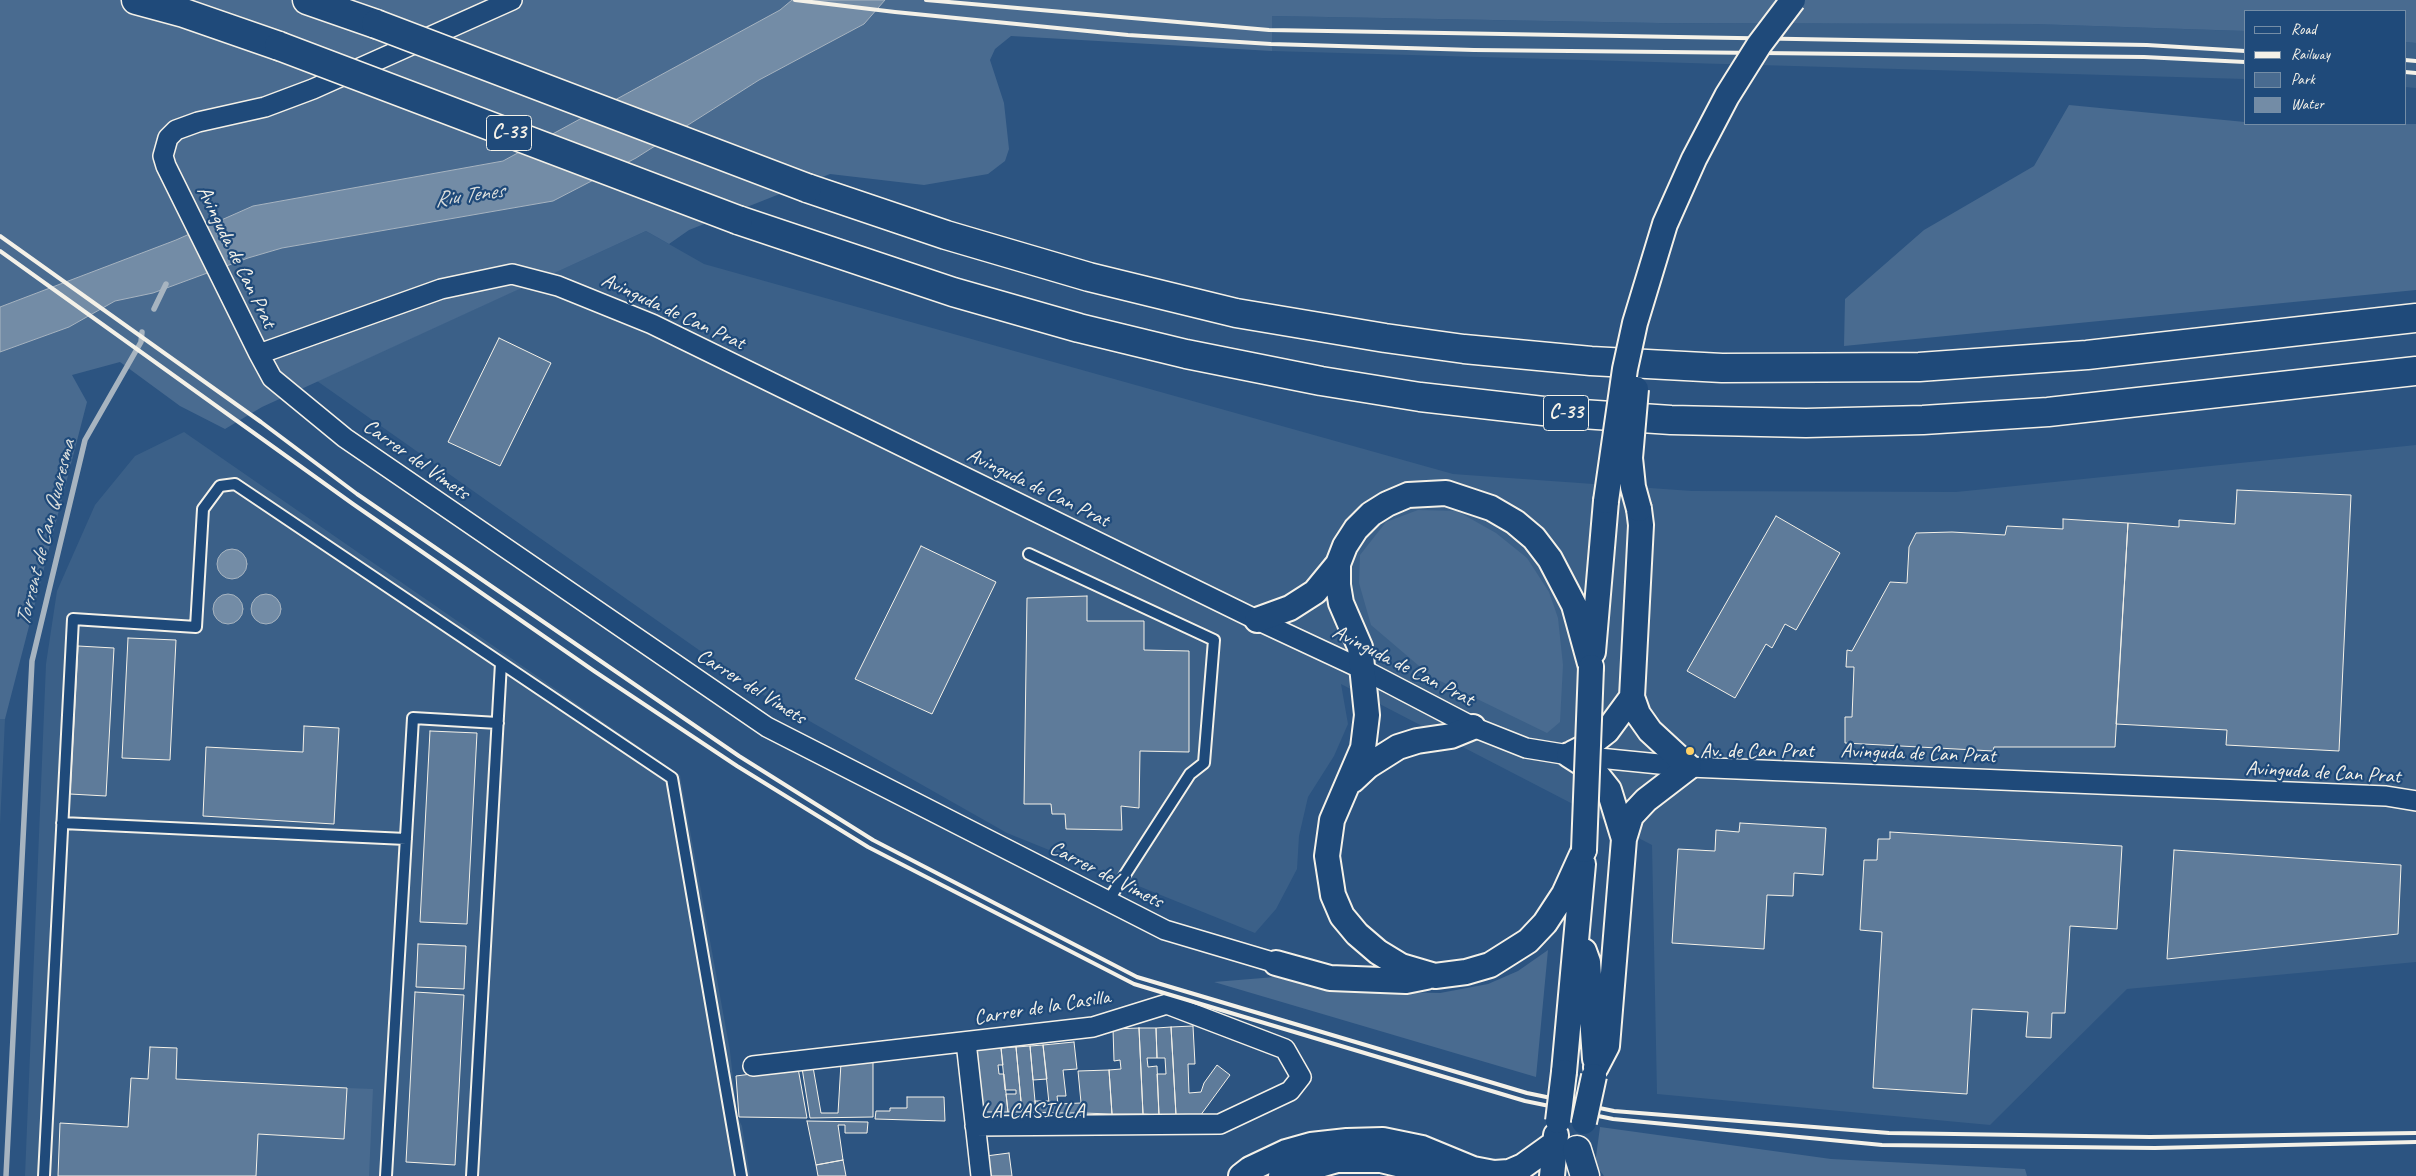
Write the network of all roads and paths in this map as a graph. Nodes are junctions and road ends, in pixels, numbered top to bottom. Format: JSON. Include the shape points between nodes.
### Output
{"nodes":[{"id":1,"x":136,"y":0,"type":"edge"},
{"id":2,"x":307,"y":0,"type":"edge"},
{"id":3,"x":512,"y":0,"type":"edge"},
{"id":4,"x":1793,"y":0,"type":"edge"},
{"id":5,"x":2416,"y":318,"type":"edge"},
{"id":6,"x":1635,"y":324,"type":"junction"},
{"id":7,"x":259,"y":354,"type":"junction"},
{"id":8,"x":2416,"y":372,"type":"edge"},
{"id":9,"x":1029,"y":554,"type":"dead end"},
{"id":10,"x":1338,"y":564,"type":"junction"},
{"id":11,"x":1257,"y":620,"type":"junction"},
{"id":12,"x":501,"y":663,"type":"junction"},
{"id":13,"x":1591,"y":666,"type":"junction"},
{"id":14,"x":1364,"y":670,"type":"junction"},
{"id":15,"x":1632,"y":697,"type":"junction"},
{"id":16,"x":498,"y":723,"type":"junction"},
{"id":17,"x":1473,"y":727,"type":"junction"},
{"id":18,"x":1569,"y":755,"type":"junction"},
{"id":19,"x":1689,"y":767,"type":"junction"},
{"id":20,"x":1348,"y":785,"type":"junction"},
{"id":21,"x":2416,"y":801,"type":"edge"},
{"id":22,"x":62,"y":823,"type":"junction"},
{"id":23,"x":406,"y":839,"type":"junction"},
{"id":24,"x":1624,"y":839,"type":"junction"},
{"id":25,"x":1584,"y":850,"type":"junction"},
{"id":26,"x":1108,"y":901,"type":"junction"},
{"id":27,"x":1578,"y":930,"type":"junction"},
{"id":28,"x":1276,"y":964,"type":"joint"},
{"id":29,"x":1435,"y":976,"type":"junction"},
{"id":30,"x":966,"y":1042,"type":"junction"},
{"id":31,"x":753,"y":1066,"type":"dead end"},
{"id":32,"x":1595,"y":1072,"type":"junction"},
{"id":33,"x":975,"y":1126,"type":"junction"},
{"id":34,"x":1564,"y":1138,"type":"junction"},
{"id":35,"x":44,"y":1176,"type":"edge"},
{"id":36,"x":386,"y":1176,"type":"edge"},
{"id":37,"x":472,"y":1176,"type":"edge"},
{"id":38,"x":741,"y":1176,"type":"edge"},
{"id":39,"x":981,"y":1176,"type":"edge"},
{"id":40,"x":1241,"y":1176,"type":"edge"},
{"id":41,"x":1281,"y":1176,"type":"edge"},
{"id":42,"x":1446,"y":1176,"type":"edge"},
{"id":43,"x":1552,"y":1176,"type":"edge"},
{"id":44,"x":1572,"y":1176,"type":"edge"},
{"id":45,"x":1585,"y":1176,"type":"edge"}],
"edges":[{"from":1,"to":8,"type":"highway","number":"C-33","bridge":true,"via":[[280,46],[738,220],[953,292],[1078,328],[1186,354],[1420,397],[1552,412],[1806,423],[2048,412]]},
{"from":2,"to":5,"type":"highway","number":"C-33","bridge":true,"via":[[807,188],[946,236],[1070,272],[1236,312],[1385,338],[1591,362],[1722,368],[1919,367],[2087,355]]},
{"from":3,"to":7,"type":"street","name":"Avinguda de Can Prat","via":[[280,101],[198,122],[176,130],[168,138],[163,156],[166,166]]},
{"from":4,"to":6,"type":"street","bridge":true,"via":[[1759,45],[1727,96],[1694,159],[1665,224]]},
{"from":6,"to":13,"type":"street","bridge":true,"via":[[1620,400],[1606,502]]},
{"from":6,"to":15,"type":"street","bridge":true,"via":[[1638,370],[1630,458],[1632,487],[1641,524]]},
{"from":7,"to":11,"type":"street","name":"Avinguda de Can Prat","via":[[441,289],[512,274],[558,286],[652,324]]},
{"from":7,"to":26,"type":"street","name":"Carrer del Vimets","via":[[272,378],[346,438],[766,728]]},
{"from":9,"to":26,"type":"lane","via":[[1214,640],[1204,763],[1190,774]]},
{"from":10,"to":11,"type":"street","via":[[1315,592],[1290,608]]},
{"from":10,"to":13,"type":"street","via":[[1349,540],[1371,514],[1408,495],[1446,492],[1491,508],[1534,538],[1550,559],[1574,605]]},
{"from":10,"to":14,"type":"street","via":[[1341,603],[1360,647]]},
{"from":11,"to":14,"type":"street","name":"Avinguda de Can Prat"},
{"from":12,"to":16,"type":"lane"},
{"from":12,"to":22,"type":"lane","via":[[235,484],[220,486],[203,509],[196,628],[73,620]]},
{"from":12,"to":38,"type":"lane","via":[[672,778]]},
{"from":13,"to":25,"type":"street","bridge":true},
{"from":14,"to":17,"type":"street","name":"Avinguda de Can Prat"},
{"from":14,"to":20,"type":"street","via":[[1364,748]]},
{"from":15,"to":18,"type":"street","via":[[1607,731]]},
{"from":15,"to":19,"type":"street","via":[[1638,714],[1650,731]]},
{"from":16,"to":23,"type":"lane","via":[[413,718]]},
{"from":16,"to":37,"type":"lane"},
{"from":17,"to":18,"type":"street","name":"Avinguda de Can Prat","via":[[1526,748]]},
{"from":17,"to":20,"type":"street","via":[[1451,736],[1398,747],[1368,766]]},
{"from":18,"to":19,"type":"street","name":"Avinguda de Can Prat"},
{"from":18,"to":24,"type":"street","via":[[1594,771],[1609,790]]},
{"from":19,"to":21,"type":"street","name":"Avinguda de Can Prat","via":[[2386,796]]},
{"from":19,"to":24,"type":"street","via":[[1646,800],[1631,816]]},
{"from":20,"to":29,"type":"street","via":[[1332,820],[1328,838],[1333,895],[1342,916],[1378,952],[1401,966]]},
{"from":22,"to":23,"type":"lane"},
{"from":22,"to":35,"type":"lane"},
{"from":23,"to":36,"type":"lane"},
{"from":24,"to":32,"type":"street","via":[[1607,1046]]},
{"from":25,"to":27,"type":"street"},
{"from":25,"to":29,"type":"street","via":[[1564,894],[1546,923],[1528,941],[1490,966]]},
{"from":26,"to":28,"type":"street","name":"Carrer del Vimets","via":[[1165,930]]},
{"from":27,"to":32,"type":"street","via":[[1588,962]]},
{"from":27,"to":34,"type":"street","bridge":true,"via":[[1564,1072]]},
{"from":28,"to":29,"type":"street","via":[[1330,978],[1406,981]]},
{"from":30,"to":31,"type":"street","name":"Carrer de la Casilla"},
{"from":30,"to":33,"type":"street"},
{"from":30,"to":33,"type":"street","name":"Carrer de la Casilla","via":[[1093,1027],[1167,1004],[1285,1049],[1301,1077],[1290,1091],[1220,1124]]},
{"from":32,"to":34,"type":"street","bridge":true,"via":[[1584,1122]]},
{"from":33,"to":39,"type":"street"},
{"from":34,"to":40,"type":"street","via":[[1508,1172],[1473,1169],[1422,1148],[1383,1140],[1311,1145],[1286,1152]]},
{"from":34,"to":43,"type":"street"},
{"from":34,"to":44,"type":"street"},
{"from":34,"to":45,"type":"highway"},
{"from":41,"to":42,"type":"street","via":[[1337,1160],[1381,1160]]}]}
